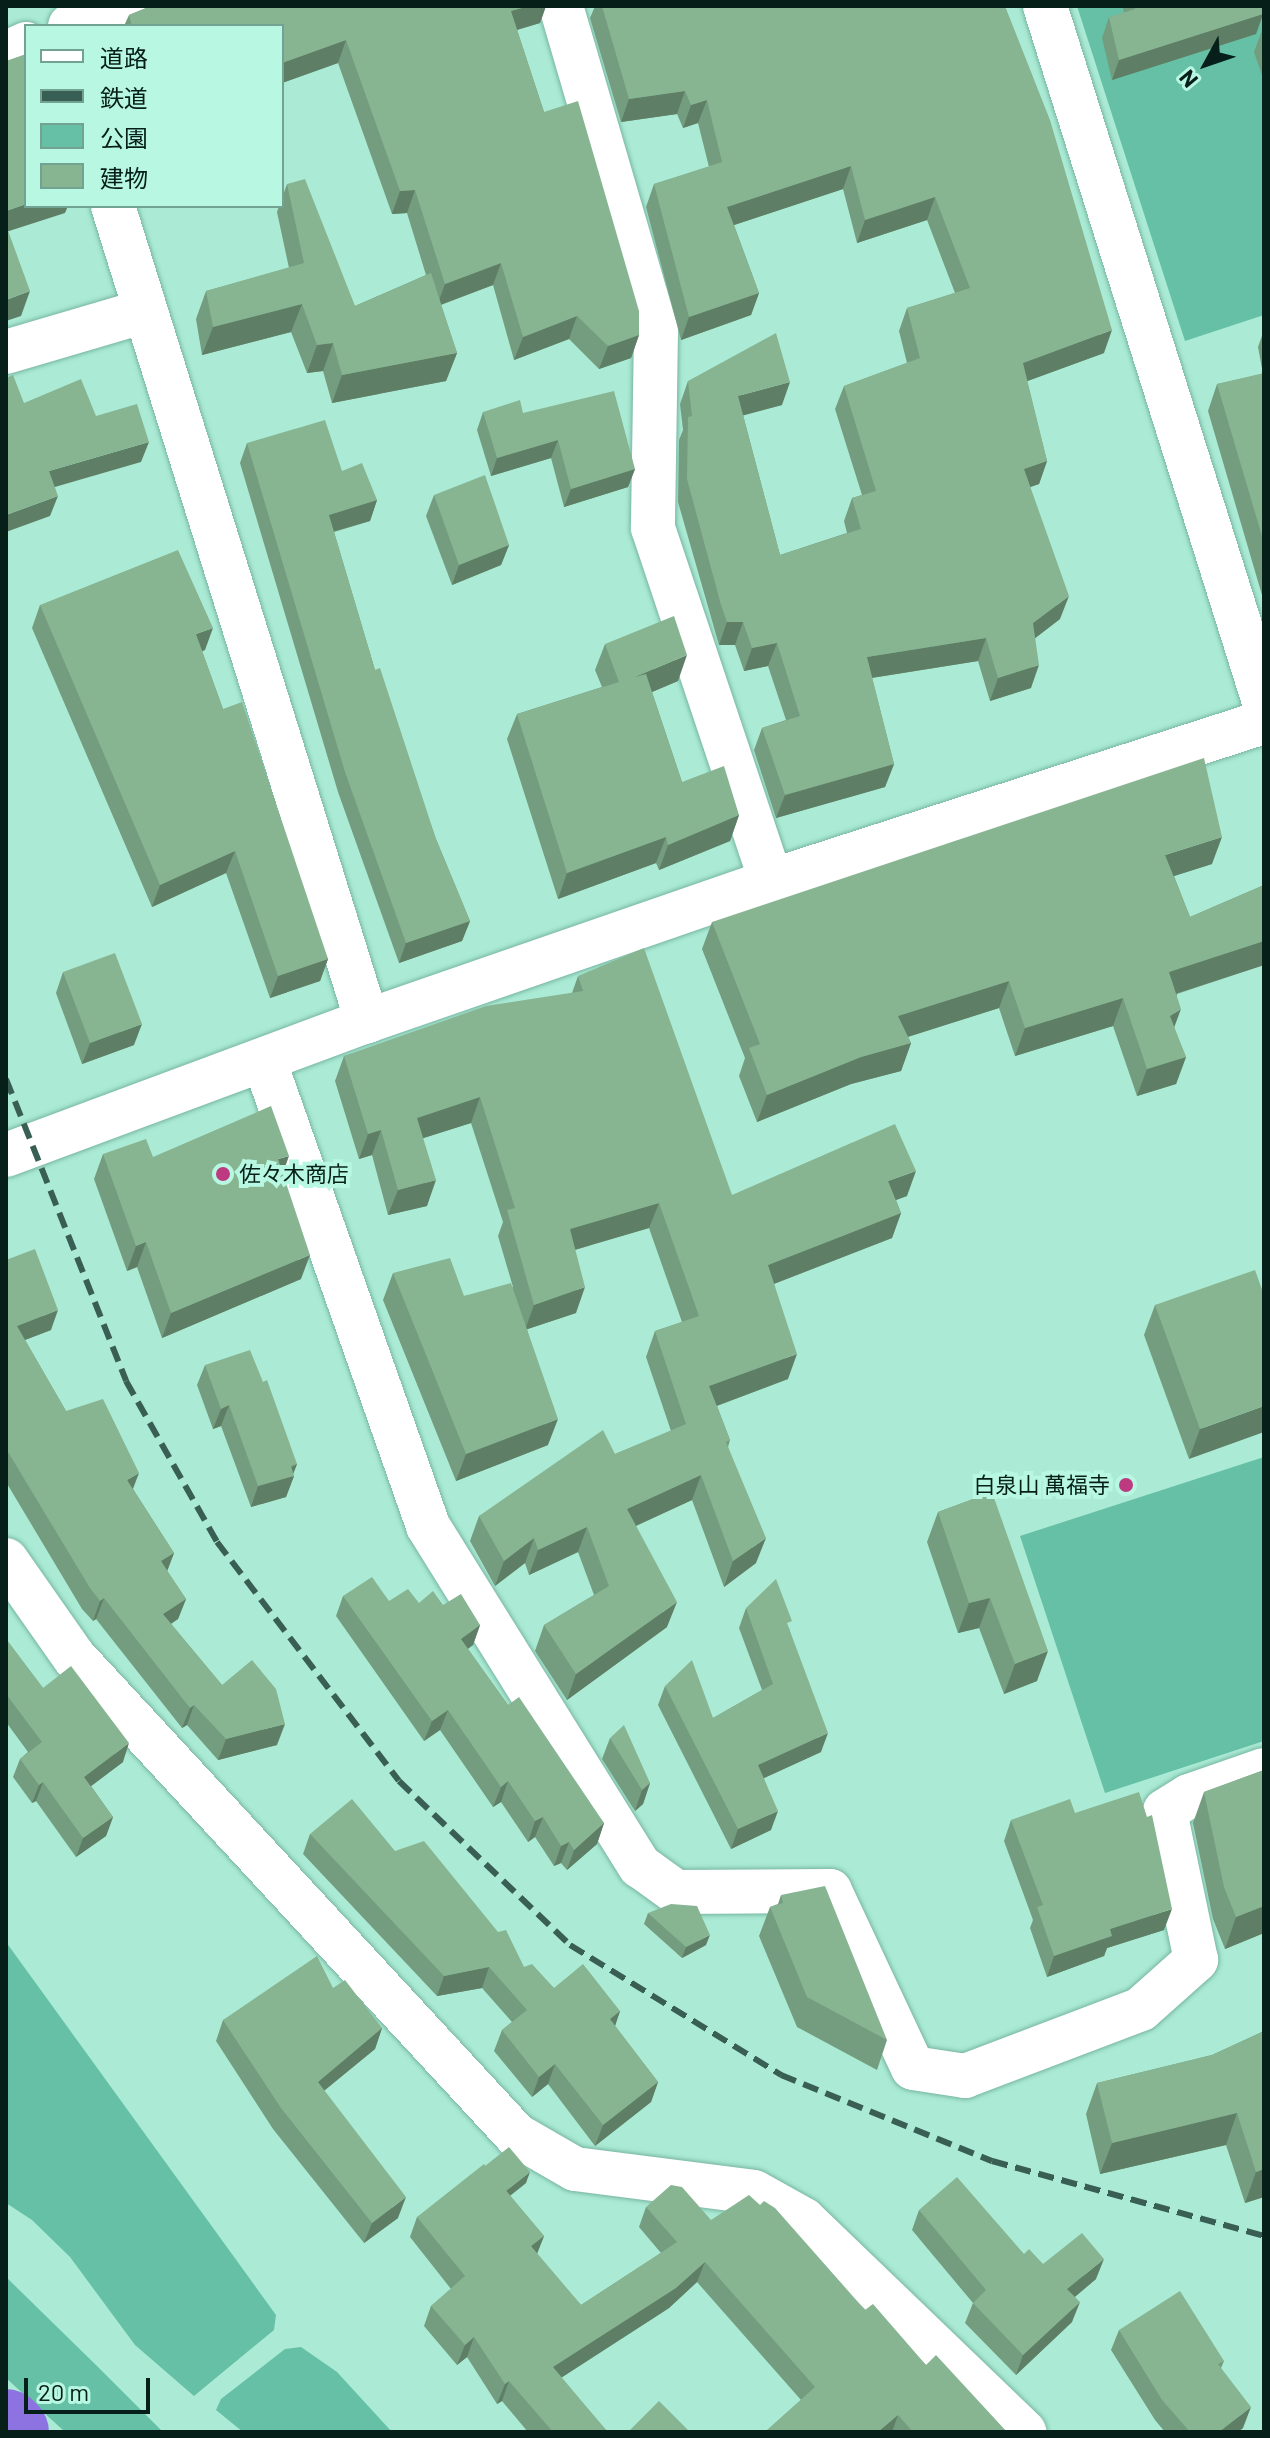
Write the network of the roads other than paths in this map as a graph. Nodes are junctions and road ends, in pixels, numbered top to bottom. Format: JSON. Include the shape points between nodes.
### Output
{"nodes":[{"id":1,"x":139,"y":6,"type":"edge"},
{"id":2,"x":561,"y":6,"type":"edge"},
{"id":3,"x":1045,"y":6,"type":"edge"},
{"id":4,"x":77,"y":24,"type":"edge"},
{"id":5,"x":114,"y":208,"type":"edge"},
{"id":6,"x":142,"y":312,"type":"junction"},
{"id":7,"x":6,"y":352,"type":"edge"},
{"id":8,"x":1264,"y":702,"type":"edge"},
{"id":9,"x":1264,"y":722,"type":"edge"},
{"id":10,"x":771,"y":881,"type":"junction"},
{"id":11,"x":367,"y":1021,"type":"junction"},
{"id":12,"x":264,"y":1060,"type":"junction"},
{"id":13,"x":6,"y":1155,"type":"edge"},
{"id":14,"x":6,"y":1560,"type":"edge"},
{"id":15,"x":1264,"y":1770,"type":"edge"},
{"id":16,"x":1024,"y":2432,"type":"edge"}],
"edges":[{"from":1,"to":4,"type":"street"},
{"from":2,"to":10,"type":"street","via":[[656,331],[653,528]]},
{"from":3,"to":8,"type":"street"},
{"from":5,"to":6,"type":"street"},
{"from":6,"to":7,"type":"street"},
{"from":6,"to":11,"type":"street"},
{"from":9,"to":10,"type":"street"},
{"from":10,"to":11,"type":"street"},
{"from":11,"to":12,"type":"street"},
{"from":12,"to":13,"type":"street"},
{"from":12,"to":15,"type":"street","via":[[428,1526],[640,1866],[676,1892],[830,1891],[913,2068],[965,2076],[1141,2009],[1196,1960],[1165,1811],[1189,1796]]},
{"from":14,"to":16,"type":"street","via":[[74,1657],[516,2135],[575,2169],[754,2192],[804,2220]]}]}
